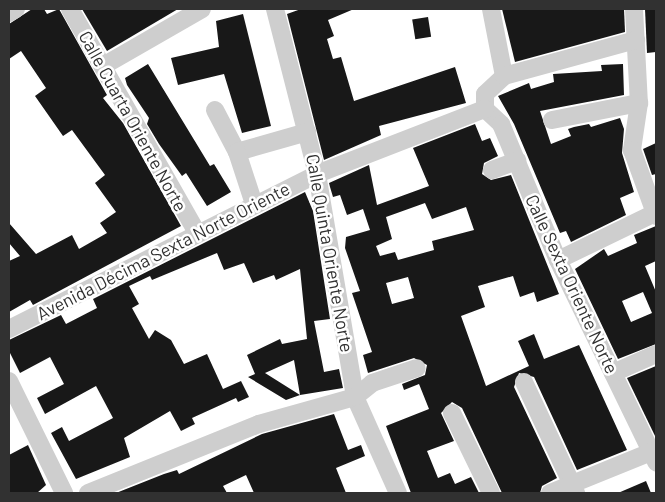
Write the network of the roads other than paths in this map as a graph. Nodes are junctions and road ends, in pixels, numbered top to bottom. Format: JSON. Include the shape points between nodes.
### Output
{"nodes":[{"id":1,"x":16,"y":9,"type":"edge"},
{"id":2,"x":70,"y":9,"type":"edge"},
{"id":3,"x":202,"y":9,"type":"edge"},
{"id":4,"x":274,"y":9,"type":"edge"},
{"id":5,"x":491,"y":9,"type":"edge"},
{"id":6,"x":634,"y":9,"type":"edge"},
{"id":7,"x":9,"y":13,"type":"edge"},
{"id":8,"x":636,"y":40,"type":"junction"},
{"id":9,"x":103,"y":66,"type":"junction"},
{"id":10,"x":504,"y":76,"type":"junction"},
{"id":11,"x":639,"y":103,"type":"junction"},
{"id":12,"x":485,"y":109,"type":"junction"},
{"id":13,"x":215,"y":110,"type":"dead end"},
{"id":14,"x":552,"y":120,"type":"dead end"},
{"id":15,"x":307,"y":132,"type":"junction"},
{"id":16,"x":237,"y":152,"type":"junction"},
{"id":17,"x":516,"y":161,"type":"junction"},
{"id":18,"x":492,"y":170,"type":"dead end"},
{"id":19,"x":317,"y":174,"type":"junction"},
{"id":20,"x":254,"y":204,"type":"junction"},
{"id":21,"x":656,"y":214,"type":"edge"},
{"id":22,"x":197,"y":233,"type":"junction"},
{"id":23,"x":558,"y":260,"type":"junction"},
{"id":24,"x":9,"y":329,"type":"edge"},
{"id":25,"x":656,"y":354,"type":"edge"},
{"id":26,"x":417,"y":368,"type":"dead end"},
{"id":27,"x":613,"y":373,"type":"junction"},
{"id":28,"x":9,"y":381,"type":"edge"},
{"id":29,"x":524,"y":382,"type":"dead end"},
{"id":30,"x":355,"y":396,"type":"junction"},
{"id":31,"x":452,"y":413,"type":"dead end"},
{"id":32,"x":655,"y":455,"type":"edge"},
{"id":33,"x":574,"y":489,"type":"edge"},
{"id":34,"x":64,"y":493,"type":"edge"},
{"id":35,"x":88,"y":493,"type":"edge"},
{"id":36,"x":398,"y":493,"type":"edge"},
{"id":37,"x":491,"y":493,"type":"edge"},
{"id":38,"x":550,"y":493,"type":"edge"}],
"edges":[{"from":1,"to":7,"type":"street"},
{"from":2,"to":9,"type":"street","name":"Calle Cuarta Oriente Norte"},
{"from":3,"to":9,"type":"street"},
{"from":4,"to":15,"type":"street","name":"Calle Quinta Oriente Norte"},
{"from":5,"to":10,"type":"street"},
{"from":6,"to":8,"type":"street"},
{"from":8,"to":10,"type":"street"},
{"from":8,"to":11,"type":"street"},
{"from":9,"to":22,"type":"street","name":"Calle Cuarta Oriente Norte"},
{"from":10,"to":12,"type":"street","via":[[485,94]]},
{"from":11,"to":14,"type":"street"},
{"from":11,"to":21,"type":"street","via":[[632,150]]},
{"from":12,"to":17,"type":"street","name":"Calle Sexta Oriente Norte","via":[[501,124]]},
{"from":12,"to":19,"type":"street","name":"Avenida Décima Sexta Norte Oriente"},
{"from":13,"to":16,"type":"street"},
{"from":15,"to":16,"type":"street"},
{"from":15,"to":19,"type":"street","name":"Calle Quinta Oriente Norte"},
{"from":16,"to":20,"type":"street"},
{"from":17,"to":18,"type":"street"},
{"from":17,"to":23,"type":"street","name":"Calle Sexta Oriente Norte"},
{"from":19,"to":20,"type":"street","name":"Avenida Décima Sexta Norte Oriente"},
{"from":19,"to":30,"type":"street","name":"Calle Quinta Oriente Norte"},
{"from":20,"to":22,"type":"street","name":"Avenida Décima Sexta Norte Oriente"},
{"from":21,"to":23,"type":"street"},
{"from":22,"to":24,"type":"street","name":"Avenida Décima Sexta Norte Oriente"},
{"from":23,"to":27,"type":"street","name":"Calle Sexta Oriente Norte"},
{"from":25,"to":27,"type":"street"},
{"from":26,"to":30,"type":"street","via":[[372,383]]},
{"from":27,"to":32,"type":"street","name":"Calle Sexta Oriente Norte"},
{"from":28,"to":34,"type":"street"},
{"from":29,"to":33,"type":"street"},
{"from":30,"to":35,"type":"street","via":[[260,424]]},
{"from":30,"to":36,"type":"street","name":"Calle Quinta Oriente Norte"},
{"from":31,"to":37,"type":"street"},
{"from":32,"to":33,"type":"street"},
{"from":33,"to":38,"type":"street"}]}
